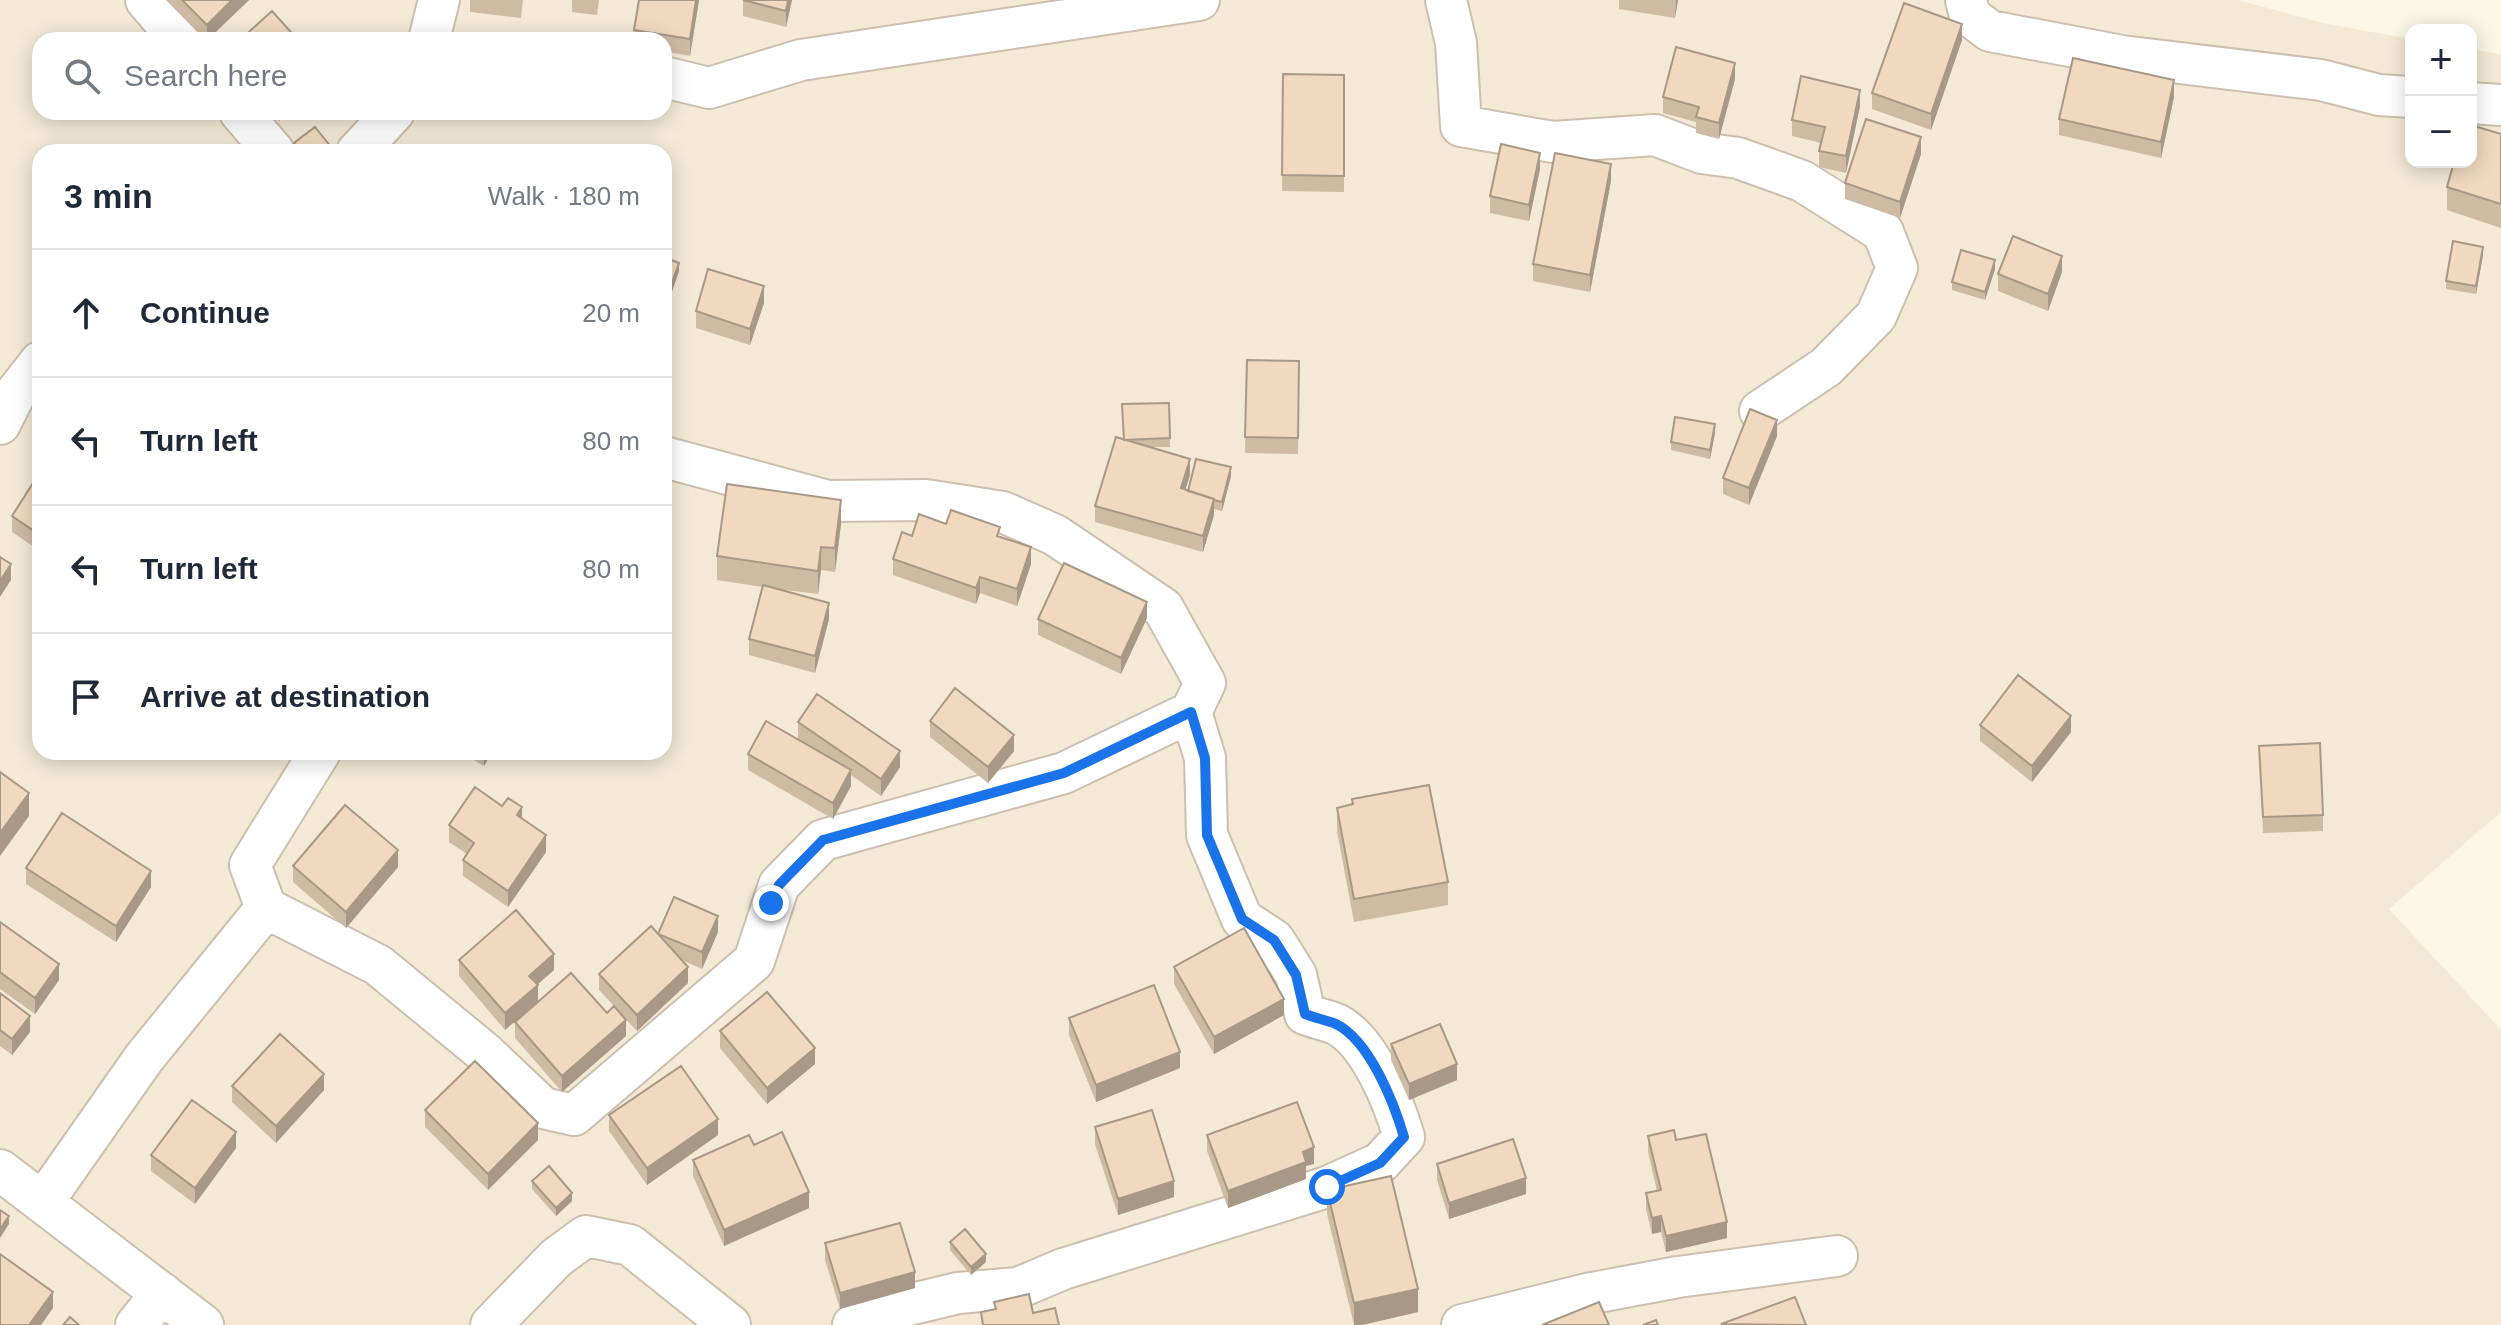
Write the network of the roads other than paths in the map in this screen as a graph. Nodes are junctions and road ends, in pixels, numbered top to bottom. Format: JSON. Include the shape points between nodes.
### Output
{"nodes":[{"id":1,"x":146,"y":0,"type":"edge"},
{"id":2,"x":439,"y":0,"type":"edge"},
{"id":3,"x":1199,"y":0,"type":"edge"},
{"id":4,"x":1446,"y":0,"type":"edge"},
{"id":5,"x":1966,"y":0,"type":"edge"},
{"id":6,"x":173,"y":32,"type":"edge"},
{"id":7,"x":431,"y":32,"type":"edge"},
{"id":8,"x":672,"y":79,"type":"edge"},
{"id":9,"x":2405,"y":97,"type":"edge"},
{"id":10,"x":2477,"y":103,"type":"edge"},
{"id":11,"x":2501,"y":105,"type":"edge"},
{"id":12,"x":247,"y":120,"type":"edge"},
{"id":13,"x":387,"y":120,"type":"edge"},
{"id":14,"x":267,"y":144,"type":"edge"},
{"id":15,"x":364,"y":144,"type":"edge"},
{"id":16,"x":32,"y":372,"type":"edge"},
{"id":17,"x":1760,"y":411,"type":"edge"},
{"id":18,"x":0,"y":424,"type":"edge"},
{"id":19,"x":672,"y":459,"type":"edge"},
{"id":20,"x":1191,"y":712,"type":"junction"},
{"id":21,"x":315,"y":760,"type":"edge"},
{"id":22,"x":266,"y":908,"type":"junction"},
{"id":23,"x":0,"y":1170,"type":"edge"},
{"id":24,"x":43,"y":1202,"type":"junction"},
{"id":25,"x":1837,"y":1256,"type":"dead end"},
{"id":26,"x":162,"y":1293,"type":"junction"},
{"id":27,"x":136,"y":1325,"type":"edge"},
{"id":28,"x":203,"y":1325,"type":"edge"},
{"id":29,"x":491,"y":1325,"type":"edge"},
{"id":30,"x":730,"y":1325,"type":"edge"},
{"id":31,"x":853,"y":1325,"type":"edge"},
{"id":32,"x":1462,"y":1325,"type":"edge"}],
"edges":[{"from":1,"to":6,"type":"street"},
{"from":2,"to":7,"type":"street"},
{"from":3,"to":8,"type":"street","via":[[801,60],[709,88]]},
{"from":4,"to":17,"type":"street","via":[[1456,43],[1461,126],[1553,142],[1655,135],[1802,181],[1883,232],[1897,268],[1876,316],[1826,367]]},
{"from":5,"to":9,"type":"street","via":[[1970,16],[1990,31],[2122,56],[2321,80]]},
{"from":10,"to":11,"type":"street"},
{"from":12,"to":14,"type":"street"},
{"from":13,"to":15,"type":"street"},
{"from":16,"to":18,"type":"street"},
{"from":19,"to":20,"type":"street","via":[[828,501],[926,500],[1003,512],[1055,535],[1163,608],[1205,683]]},
{"from":20,"to":22,"type":"street","via":[[1064,773],[823,840],[779,885],[754,961],[574,1115],[543,1108],[378,965]]},
{"from":20,"to":31,"type":"street","via":[[1205,758],[1207,835],[1242,919],[1274,940],[1296,975],[1305,1014],[1339,1025],[1369,1058],[1393,1100],[1404,1137],[1380,1163],[1327,1187],[1063,1269],[1018,1288],[958,1293],[883,1311]]},
{"from":21,"to":22,"type":"street","via":[[250,865]]},
{"from":22,"to":24,"type":"street","via":[[144,1058]]},
{"from":23,"to":24,"type":"street"},
{"from":24,"to":26,"type":"street"},
{"from":25,"to":32,"type":"street","via":[[1678,1277]]},
{"from":26,"to":27,"type":"street"},
{"from":26,"to":28,"type":"street"},
{"from":29,"to":30,"type":"street","via":[[556,1258],[586,1236],[630,1245]]}]}
